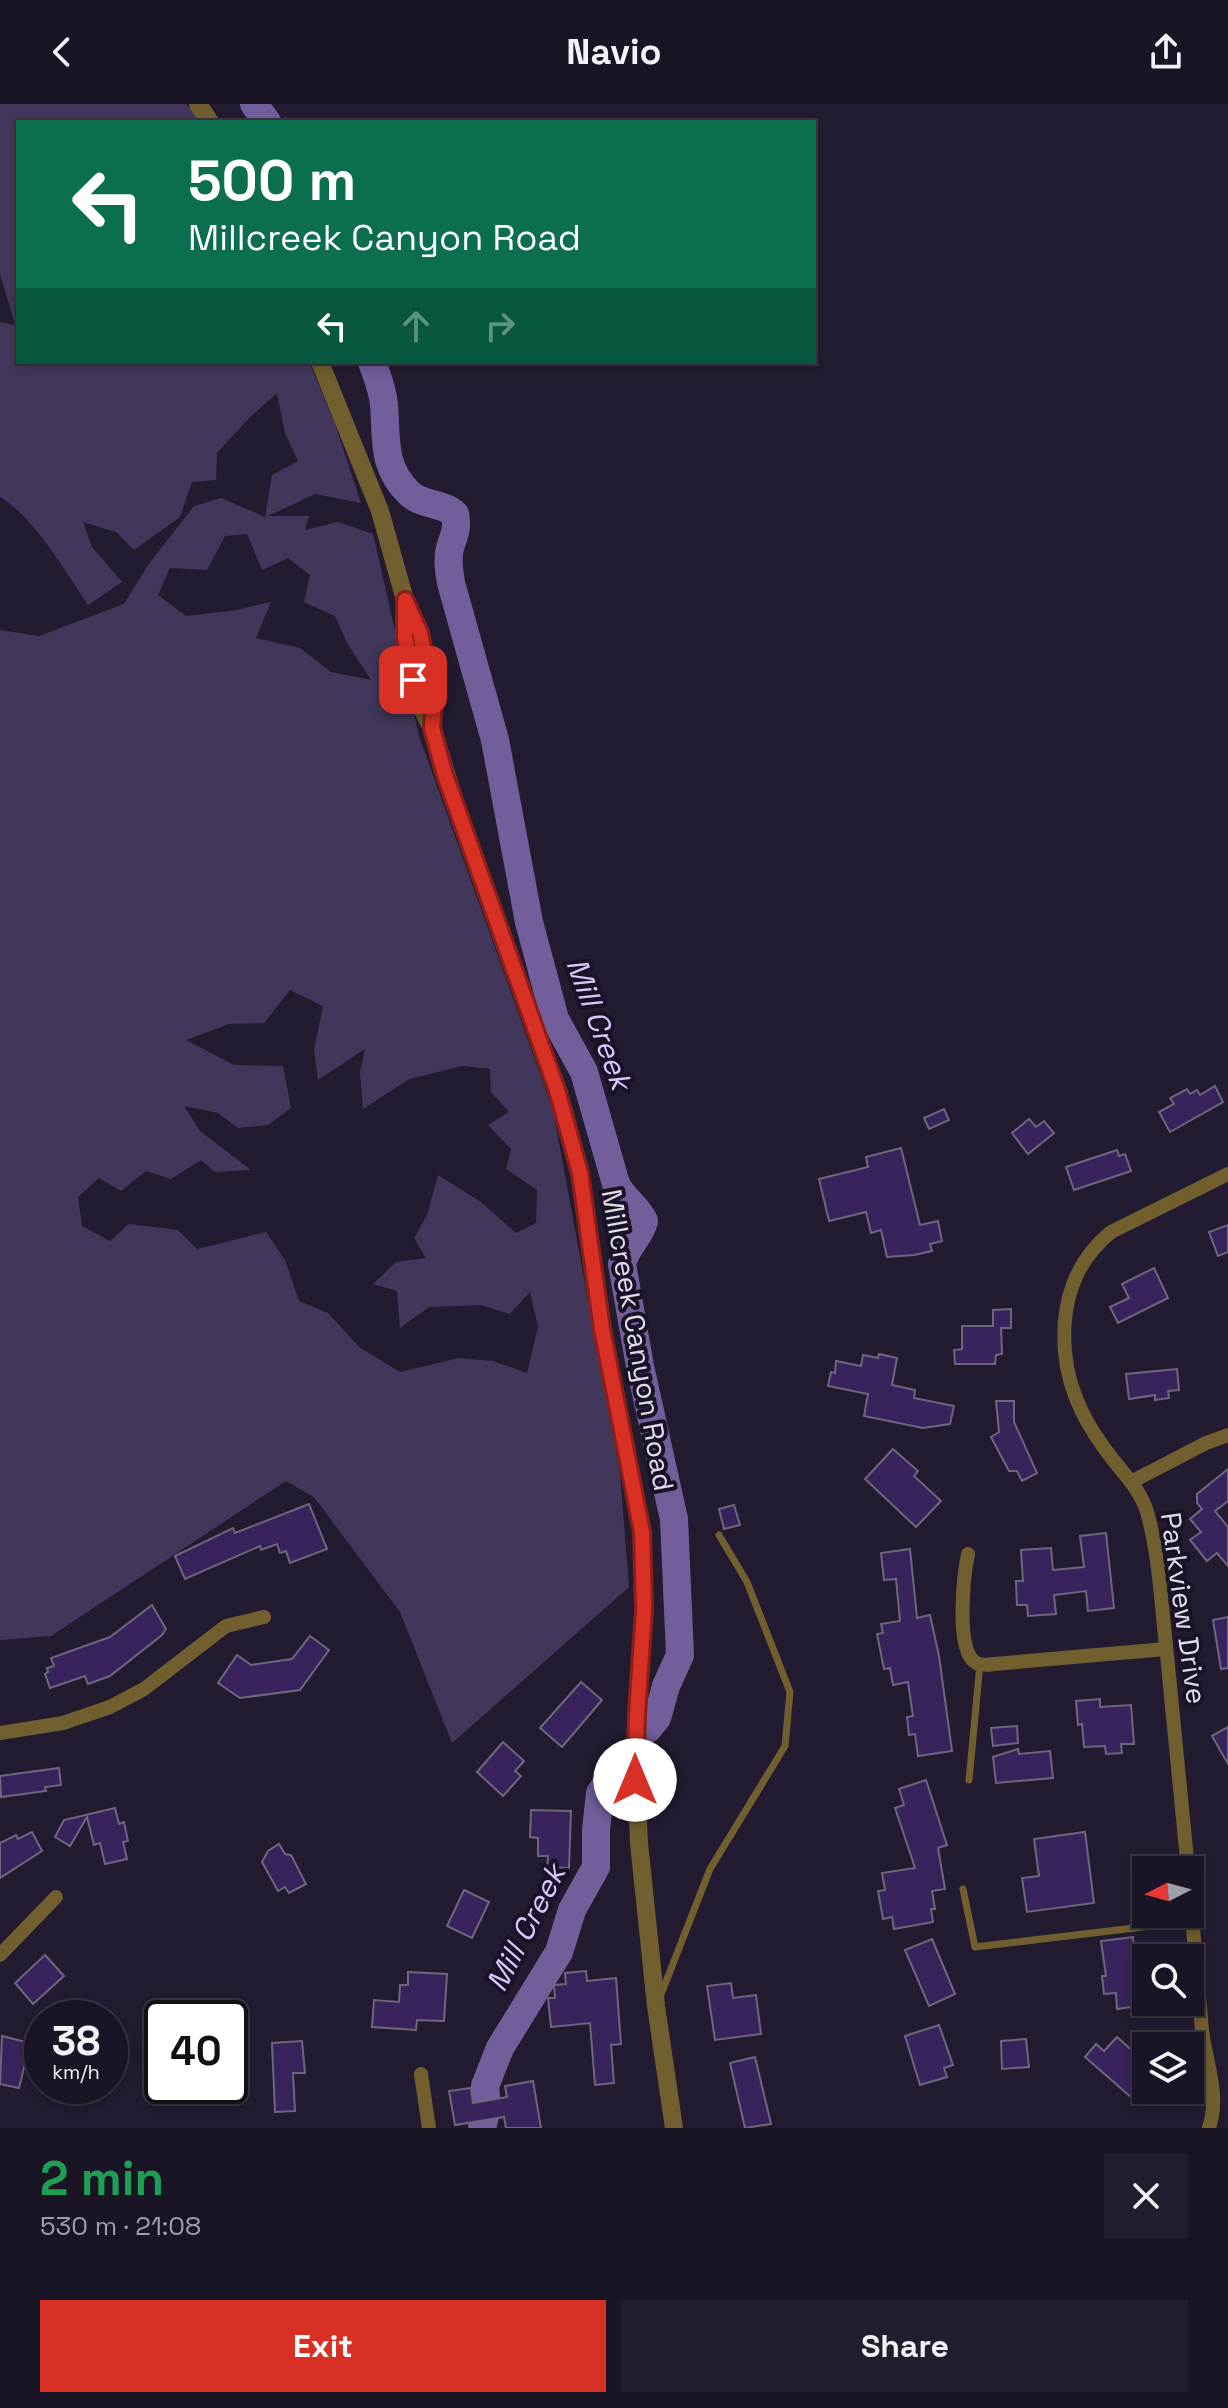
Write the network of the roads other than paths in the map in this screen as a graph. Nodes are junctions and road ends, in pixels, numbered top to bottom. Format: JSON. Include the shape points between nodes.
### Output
{"nodes":[{"id":1,"x":321,"y":364,"type":"edge"},
{"id":2,"x":1228,"y":1174,"type":"edge"},
{"id":3,"x":1228,"y":1435,"type":"edge"},
{"id":4,"x":1131,"y":1482,"type":"junction"},
{"id":5,"x":719,"y":1535,"type":"dead end"},
{"id":6,"x":968,"y":1554,"type":"dead end"},
{"id":7,"x":264,"y":1617,"type":"dead end"},
{"id":8,"x":1166,"y":1649,"type":"junction"},
{"id":9,"x":980,"y":1664,"type":"junction"},
{"id":10,"x":0,"y":1733,"type":"edge"},
{"id":11,"x":969,"y":1780,"type":"dead end"},
{"id":12,"x":1187,"y":1856,"type":"edge"},
{"id":13,"x":963,"y":1889,"type":"dead end"},
{"id":14,"x":56,"y":1897,"type":"dead end"},
{"id":15,"x":1134,"y":1928,"type":"edge"},
{"id":16,"x":1194,"y":1928,"type":"edge"},
{"id":17,"x":0,"y":1955,"type":"edge"},
{"id":18,"x":656,"y":2006,"type":"junction"},
{"id":19,"x":421,"y":2074,"type":"dead end"},
{"id":20,"x":1221,"y":2099,"type":"edge"},
{"id":21,"x":429,"y":2128,"type":"edge"},
{"id":22,"x":674,"y":2128,"type":"edge"},
{"id":23,"x":1209,"y":2128,"type":"edge"}],
"edges":[{"from":1,"to":18,"type":"street","name":"Millcreek Canyon Road","via":[[380,511],[420,633],[434,698],[432,728],[561,1101],[580,1173],[602,1329],[642,1532],[635,1780]]},
{"from":2,"to":4,"type":"street","name":"Parkview Drive","via":[[1111,1232],[1088,1254],[1074,1278],[1064,1324],[1069,1376],[1085,1419]]},
{"from":3,"to":4,"type":"street"},
{"from":4,"to":8,"type":"street","name":"Parkview Drive","via":[[1152,1534]]},
{"from":5,"to":18,"type":"lane","via":[[747,1582],[790,1692],[785,1746],[710,1869]]},
{"from":6,"to":9,"type":"street","via":[[962,1587],[966,1640],[971,1658]]},
{"from":7,"to":10,"type":"street","via":[[226,1626],[144,1689],[110,1707],[63,1723]]},
{"from":8,"to":9,"type":"street"},
{"from":8,"to":12,"type":"street","name":"Parkview Drive"},
{"from":9,"to":11,"type":"lane"},
{"from":13,"to":15,"type":"lane","via":[[975,1947]]},
{"from":14,"to":17,"type":"street"},
{"from":16,"to":20,"type":"street","via":[[1203,2034]]},
{"from":18,"to":22,"type":"street","name":"Millcreek Canyon Road"},
{"from":19,"to":21,"type":"street"},
{"from":20,"to":23,"type":"street"}]}
